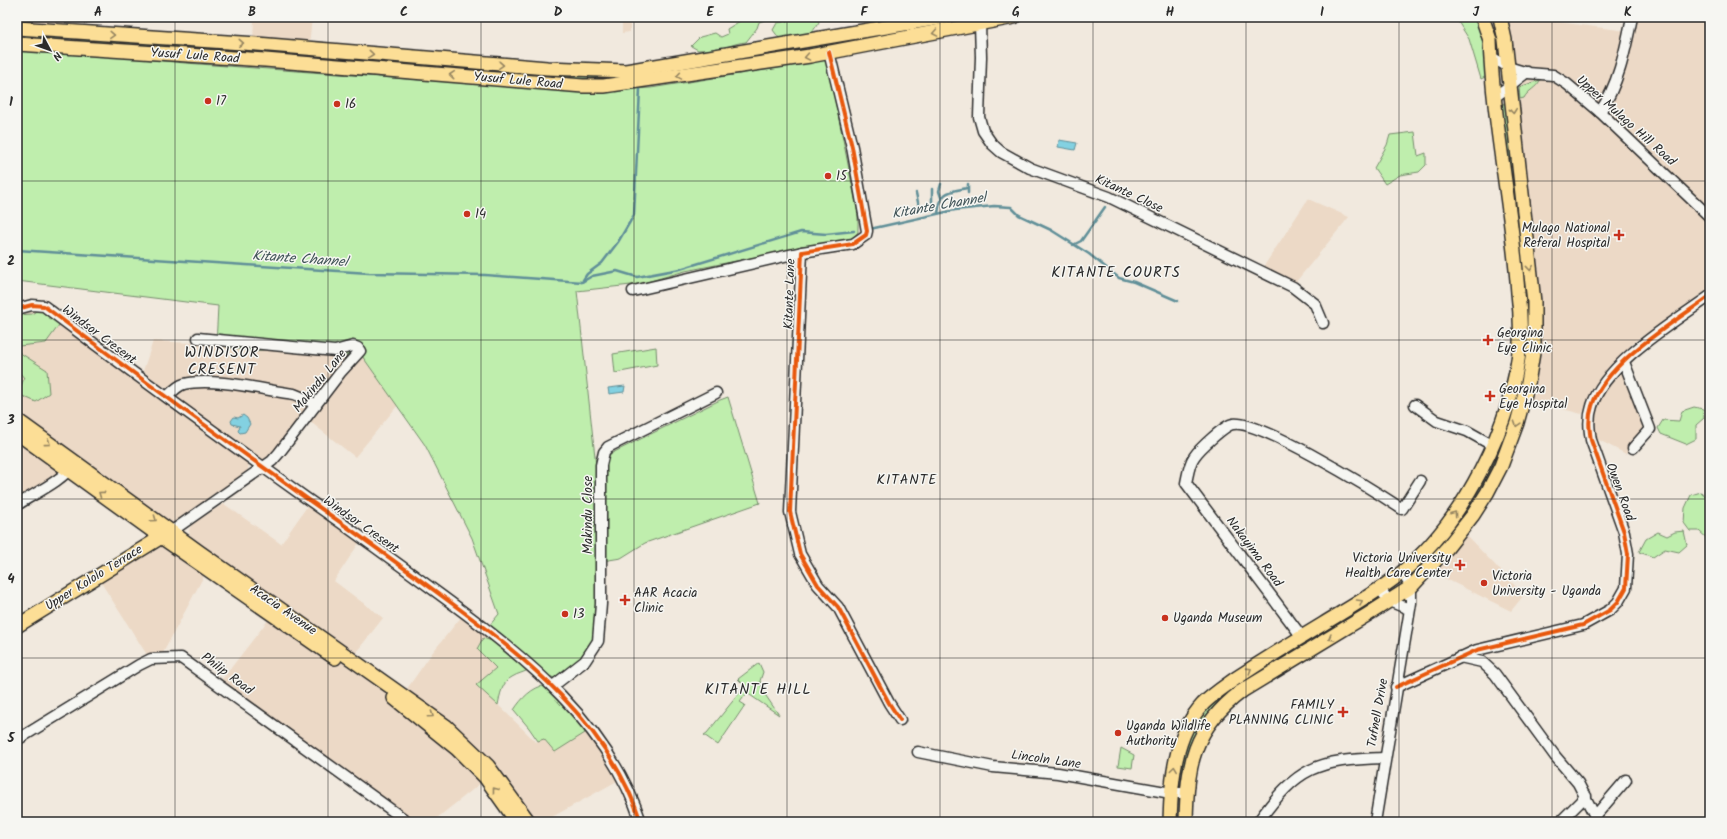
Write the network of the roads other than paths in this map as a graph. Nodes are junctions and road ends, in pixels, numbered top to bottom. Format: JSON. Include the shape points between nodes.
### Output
{"nodes":[{"id":1,"x":945,"y":17,"type":"edge"},
{"id":2,"x":1014,"y":17,"type":"edge"},
{"id":3,"x":1482,"y":17,"type":"edge"},
{"id":4,"x":1500,"y":17,"type":"edge"},
{"id":5,"x":1632,"y":17,"type":"edge"},
{"id":6,"x":980,"y":24,"type":"junction"},
{"id":7,"x":17,"y":28,"type":"edge"},
{"id":8,"x":85,"y":33,"type":"junction"},
{"id":9,"x":17,"y":44,"type":"edge"},
{"id":10,"x":81,"y":49,"type":"junction"},
{"id":11,"x":829,"y":52,"type":"junction"},
{"id":12,"x":1490,"y":56,"type":"junction"},
{"id":13,"x":1508,"y":67,"type":"junction"},
{"id":14,"x":548,"y":68,"type":"junction"},
{"id":15,"x":1527,"y":72,"type":"junction"},
{"id":16,"x":546,"y":83,"type":"junction"},
{"id":17,"x":1510,"y":86,"type":"junction"},
{"id":18,"x":1495,"y":97,"type":"junction"},
{"id":19,"x":1600,"y":112,"type":"junction"},
{"id":20,"x":1710,"y":217,"type":"edge"},
{"id":21,"x":802,"y":252,"type":"junction"},
{"id":22,"x":1533,"y":290,"type":"junction"},
{"id":23,"x":633,"y":291,"type":"dead end"},
{"id":24,"x":1518,"y":293,"type":"junction"},
{"id":25,"x":1710,"y":296,"type":"edge"},
{"id":26,"x":17,"y":309,"type":"edge"},
{"id":27,"x":1323,"y":323,"type":"dead end"},
{"id":28,"x":198,"y":338,"type":"dead end"},
{"id":29,"x":1624,"y":362,"type":"junction"},
{"id":30,"x":716,"y":393,"type":"dead end"},
{"id":31,"x":167,"y":397,"type":"junction"},
{"id":32,"x":1415,"y":404,"type":"dead end"},
{"id":33,"x":316,"y":405,"type":"junction"},
{"id":34,"x":17,"y":420,"type":"edge"},
{"id":35,"x":17,"y":433,"type":"edge"},
{"id":36,"x":1492,"y":445,"type":"junction"},
{"id":37,"x":1633,"y":448,"type":"dead end"},
{"id":38,"x":72,"y":466,"type":"junction"},
{"id":39,"x":263,"y":467,"type":"junction"},
{"id":40,"x":1420,"y":481,"type":"dead end"},
{"id":41,"x":17,"y":505,"type":"edge"},
{"id":42,"x":166,"y":534,"type":"junction"},
{"id":43,"x":1402,"y":572,"type":"junction"},
{"id":44,"x":1411,"y":587,"type":"junction"},
{"id":45,"x":1380,"y":589,"type":"junction"},
{"id":46,"x":1389,"y":601,"type":"junction"},
{"id":47,"x":1409,"y":609,"type":"junction"},
{"id":48,"x":17,"y":626,"type":"edge"},
{"id":49,"x":1302,"y":636,"type":"junction"},
{"id":50,"x":1460,"y":657,"type":"junction"},
{"id":51,"x":552,"y":686,"type":"junction"},
{"id":52,"x":1396,"y":687,"type":"junction"},
{"id":53,"x":900,"y":720,"type":"dead end"},
{"id":54,"x":17,"y":740,"type":"edge"},
{"id":55,"x":918,"y":752,"type":"dead end"},
{"id":56,"x":1384,"y":758,"type":"junction"},
{"id":57,"x":1626,"y":780,"type":"dead end"},
{"id":58,"x":1186,"y":792,"type":"junction"},
{"id":59,"x":1171,"y":793,"type":"junction"},
{"id":60,"x":1586,"y":796,"type":"junction"},
{"id":61,"x":1597,"y":819,"type":"edge"},
{"id":62,"x":408,"y":822,"type":"edge"},
{"id":63,"x":517,"y":822,"type":"edge"},
{"id":64,"x":529,"y":822,"type":"edge"},
{"id":65,"x":641,"y":822,"type":"edge"},
{"id":66,"x":1170,"y":822,"type":"edge"},
{"id":67,"x":1186,"y":822,"type":"edge"},
{"id":68,"x":1258,"y":822,"type":"edge"},
{"id":69,"x":1374,"y":822,"type":"edge"},
{"id":70,"x":1560,"y":822,"type":"edge"}],
"edges":[{"from":1,"to":14,"type":"main road","name":"Yusuf Lule Road","via":[[626,71]]},
{"from":2,"to":6,"type":"main road","name":"Yusuf Lule Road"},
{"from":3,"to":12,"type":"main road","via":[[1490,40]]},
{"from":4,"to":13,"type":"main road"},
{"from":5,"to":19,"type":"street","via":[[1616,84]]},
{"from":6,"to":11,"type":"main road","name":"Yusuf Lule Road","one_way":true},
{"from":6,"to":27,"type":"street","name":"Kitante Close","via":[[982,57],[979,117],[983,131],[1001,152],[1030,168],[1109,197],[1293,287],[1315,304]]},
{"from":7,"to":8,"type":"main road","name":"Yusuf Lule Road"},
{"from":8,"to":10,"type":"main road"},
{"from":8,"to":14,"type":"main road","name":"Yusuf Lule Road","one_way":true},
{"from":9,"to":10,"type":"main road","name":"Yusuf Lule Road"},
{"from":16,"to":10,"type":"main road","name":"Yusuf Lule Road","one_way":true,"via":[[264,60]]},
{"from":11,"to":16,"type":"main road","name":"Yusuf Lule Road","one_way":true,"via":[[623,84],[584,86]]},
{"from":11,"to":21,"type":"street","name":"Kitante Lane","via":[[852,148],[867,231],[866,235],[853,244]]},
{"from":12,"to":13,"type":"street","name":"Upper Mulago Hill Road"},
{"from":12,"to":18,"type":"main road"},
{"from":13,"to":15,"type":"street","name":"Upper Mulago Hill Road"},
{"from":13,"to":17,"type":"main road"},
{"from":14,"to":16,"type":"main road"},
{"from":15,"to":17,"type":"street"},
{"from":15,"to":19,"type":"street","name":"Upper Mulago Hill Road","via":[[1555,76]]},
{"from":17,"to":18,"type":"street"},
{"from":17,"to":22,"type":"main road","one_way":true},
{"from":18,"to":24,"type":"main road"},
{"from":19,"to":20,"type":"street","name":"Upper Mulago Hill Road"},
{"from":21,"to":23,"type":"street"},
{"from":21,"to":53,"type":"street","name":"Kitante Lane","via":[[790,512],[800,554],[818,585],[838,607]]},
{"from":22,"to":24,"type":"main road"},
{"from":22,"to":44,"type":"main road","one_way":true,"via":[[1534,347],[1528,384],[1518,423],[1501,466],[1473,515]]},
{"from":24,"to":36,"type":"main road","via":[[1520,343],[1506,406]]},
{"from":25,"to":29,"type":"street","name":"Owen Road","via":[[1651,338]]},
{"from":26,"to":31,"type":"street","name":"Windsor Cresent","via":[[32,305],[44,306]]},
{"from":28,"to":33,"type":"street","name":"Makindu Lane","via":[[335,351],[353,346],[358,348],[360,351],[357,356],[340,373]]},
{"from":29,"to":37,"type":"street","via":[[1650,429]]},
{"from":29,"to":50,"type":"street","name":"Owen Road","via":[[1600,388],[1592,405],[1589,426],[1596,454],[1624,532],[1628,554],[1627,581],[1623,595],[1610,610],[1583,625],[1477,650]]},
{"from":30,"to":51,"type":"street","name":"Makindu Close","via":[[608,447],[604,452],[601,465],[602,604],[598,641],[586,661]]},
{"from":31,"to":33,"type":"street","via":[[184,384],[209,382],[294,394]]},
{"from":31,"to":39,"type":"street","name":"Windsor Cresent"},
{"from":32,"to":36,"type":"street","via":[[1437,421],[1467,431]]},
{"from":33,"to":39,"type":"street","name":"Makindu Lane","via":[[280,453]]},
{"from":34,"to":38,"type":"main road","name":"Acacia Avenue","one_way":true},
{"from":35,"to":38,"type":"main road","name":"Acacia Avenue"},
{"from":43,"to":36,"type":"main road","one_way":true,"via":[[1452,518],[1479,474]]},
{"from":38,"to":41,"type":"street"},
{"from":38,"to":42,"type":"main road","name":"Acacia Avenue"},
{"from":39,"to":42,"type":"street","name":"Makindu Lane"},
{"from":39,"to":51,"type":"street","name":"Windsor Cresent","via":[[486,629]]},
{"from":40,"to":49,"type":"street","name":"Nakayima Road","via":[[1402,509],[1324,462],[1274,436],[1239,423],[1225,428],[1197,452],[1190,465],[1186,483]]},
{"from":42,"to":48,"type":"main road","name":"Upper Kololo Terrace"},
{"from":63,"to":42,"type":"main road","name":"Acacia Avenue","one_way":true,"via":[[485,777],[441,734]]},
{"from":42,"to":64,"type":"main road","name":"Acacia Avenue","one_way":true,"via":[[446,726],[488,766]]},
{"from":43,"to":44,"type":"street"},
{"from":43,"to":45,"type":"main road"},
{"from":44,"to":46,"type":"main road"},
{"from":44,"to":47,"type":"street","name":"Tufnell Drive"},
{"from":45,"to":46,"type":"street"},
{"from":49,"to":45,"type":"main road","one_way":true},
{"from":46,"to":47,"type":"street"},
{"from":46,"to":58,"type":"main road","one_way":true,"via":[[1225,704],[1201,737],[1192,758]]},
{"from":47,"to":52,"type":"street","name":"Tufnell Drive"},
{"from":59,"to":49,"type":"main road","one_way":true,"via":[[1175,763],[1183,737],[1202,705],[1234,679]]},
{"from":50,"to":52,"type":"street","name":"Owen Road"},
{"from":50,"to":60,"type":"street","via":[[1488,666]]},
{"from":51,"to":65,"type":"street","name":"Windsor Cresent","via":[[579,714],[619,773]]},
{"from":52,"to":56,"type":"street","name":"Tufnell Drive"},
{"from":54,"to":62,"type":"street","name":"Philip Road","via":[[145,662],[160,658],[181,658]]},
{"from":55,"to":59,"type":"street","name":"Lincoln Lane"},
{"from":56,"to":68,"type":"street","via":[[1332,761],[1301,775],[1280,793]]},
{"from":56,"to":69,"type":"street","name":"Tufnell Drive"},
{"from":57,"to":61,"type":"street"},
{"from":58,"to":59,"type":"street","name":"Lincoln Lane"},
{"from":58,"to":67,"type":"main road"},
{"from":59,"to":66,"type":"main road"},
{"from":60,"to":61,"type":"street"},
{"from":60,"to":70,"type":"street"}]}
